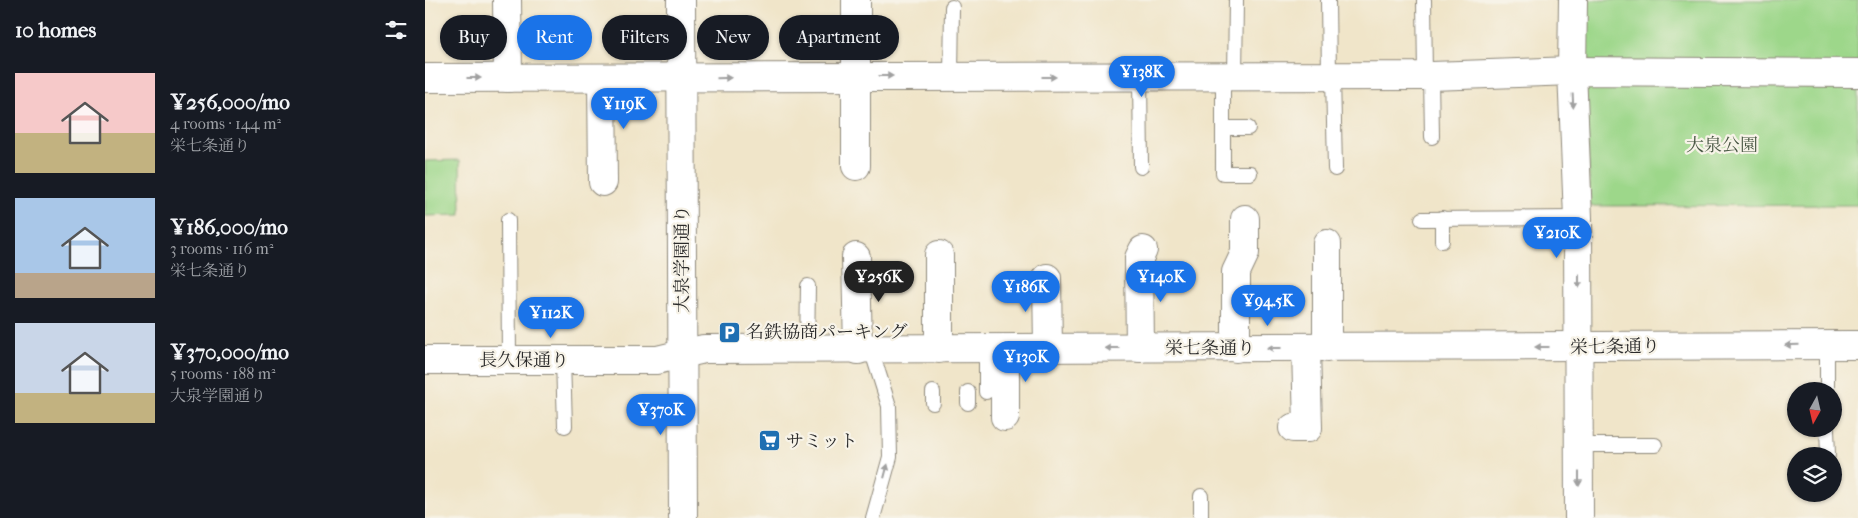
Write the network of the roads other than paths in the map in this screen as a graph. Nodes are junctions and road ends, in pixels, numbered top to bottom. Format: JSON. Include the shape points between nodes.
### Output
{"nodes":[{"id":1,"x":507,"y":0,"type":"edge"},
{"id":2,"x":681,"y":0,"type":"edge"},
{"id":3,"x":856,"y":0,"type":"edge"},
{"id":4,"x":1236,"y":0,"type":"edge"},
{"id":5,"x":1328,"y":0,"type":"edge"},
{"id":6,"x":1425,"y":0,"type":"edge"},
{"id":7,"x":1573,"y":0,"type":"edge"},
{"id":8,"x":952,"y":7,"type":"dead end"},
{"id":9,"x":1572,"y":71,"type":"junction"},
{"id":10,"x":1858,"y":73,"type":"edge"},
{"id":11,"x":856,"y":76,"type":"junction"},
{"id":12,"x":1140,"y":76,"type":"junction"},
{"id":13,"x":1229,"y":76,"type":"junction"},
{"id":14,"x":1331,"y":76,"type":"junction"},
{"id":15,"x":1428,"y":76,"type":"junction"},
{"id":16,"x":951,"y":77,"type":"junction"},
{"id":17,"x":425,"y":78,"type":"edge"},
{"id":18,"x":508,"y":78,"type":"junction"},
{"id":19,"x":602,"y":78,"type":"junction"},
{"id":20,"x":682,"y":78,"type":"junction"},
{"id":21,"x":1223,"y":128,"type":"junction"},
{"id":22,"x":1248,"y":128,"type":"dead end"},
{"id":23,"x":1432,"y":137,"type":"dead end"},
{"id":24,"x":856,"y":166,"type":"dead end"},
{"id":25,"x":1141,"y":167,"type":"dead end"},
{"id":26,"x":1335,"y":169,"type":"dead end"},
{"id":27,"x":1250,"y":173,"type":"dead end"},
{"id":28,"x":603,"y":182,"type":"dead end"},
{"id":29,"x":1442,"y":218,"type":"junction"},
{"id":30,"x":1578,"y":218,"type":"junction"},
{"id":31,"x":1245,"y":219,"type":"dead end"},
{"id":32,"x":1422,"y":219,"type":"dead end"},
{"id":33,"x":508,"y":220,"type":"dead end"},
{"id":34,"x":1442,"y":240,"type":"dead end"},
{"id":35,"x":1327,"y":244,"type":"dead end"},
{"id":36,"x":1143,"y":250,"type":"dead end"},
{"id":37,"x":939,"y":255,"type":"dead end"},
{"id":38,"x":856,"y":257,"type":"dead end"},
{"id":39,"x":1047,"y":278,"type":"dead end"},
{"id":40,"x":807,"y":286,"type":"dead end"},
{"id":41,"x":1827,"y":344,"type":"junction"},
{"id":42,"x":1858,"y":345,"type":"edge"},
{"id":43,"x":1579,"y":347,"type":"junction"},
{"id":44,"x":1140,"y":348,"type":"junction"},
{"id":45,"x":1236,"y":348,"type":"junction"},
{"id":46,"x":1317,"y":348,"type":"junction"},
{"id":47,"x":939,"y":349,"type":"junction"},
{"id":48,"x":995,"y":349,"type":"junction"},
{"id":49,"x":1048,"y":349,"type":"junction"},
{"id":50,"x":807,"y":350,"type":"junction"},
{"id":51,"x":865,"y":350,"type":"junction"},
{"id":52,"x":682,"y":354,"type":"junction"},
{"id":53,"x":425,"y":360,"type":"edge"},
{"id":54,"x":509,"y":360,"type":"junction"},
{"id":55,"x":563,"y":360,"type":"junction"},
{"id":56,"x":1827,"y":382,"type":"edge"},
{"id":57,"x":985,"y":392,"type":"dead end"},
{"id":58,"x":1005,"y":417,"type":"dead end"},
{"id":59,"x":565,"y":426,"type":"dead end"},
{"id":60,"x":1293,"y":428,"type":"dead end"},
{"id":61,"x":1579,"y":445,"type":"junction"},
{"id":62,"x":1655,"y":445,"type":"dead end"},
{"id":63,"x":1201,"y":496,"type":"dead end"},
{"id":64,"x":683,"y":518,"type":"edge"},
{"id":65,"x":873,"y":518,"type":"edge"},
{"id":66,"x":1201,"y":518,"type":"edge"},
{"id":67,"x":1579,"y":518,"type":"edge"}],
"edges":[{"from":1,"to":18,"type":"street"},
{"from":2,"to":20,"type":"street","name":"大泉学園通り"},
{"from":3,"to":11,"type":"street"},
{"from":4,"to":13,"type":"lane"},
{"from":5,"to":14,"type":"lane"},
{"from":6,"to":15,"type":"lane"},
{"from":7,"to":9,"type":"street"},
{"from":8,"to":16,"type":"lane"},
{"from":9,"to":10,"type":"street"},
{"from":9,"to":15,"type":"street"},
{"from":9,"to":30,"type":"street","one_way":true},
{"from":11,"to":16,"type":"street","one_way":true},
{"from":20,"to":11,"type":"street","one_way":true},
{"from":11,"to":24,"type":"street"},
{"from":12,"to":13,"type":"street"},
{"from":16,"to":12,"type":"street","one_way":true},
{"from":12,"to":25,"type":"lane"},
{"from":13,"to":14,"type":"street"},
{"from":13,"to":21,"type":"lane"},
{"from":14,"to":15,"type":"street"},
{"from":14,"to":26,"type":"lane"},
{"from":15,"to":23,"type":"lane"},
{"from":17,"to":18,"type":"street","one_way":true},
{"from":18,"to":19,"type":"street"},
{"from":19,"to":20,"type":"street"},
{"from":19,"to":28,"type":"street"},
{"from":20,"to":52,"type":"street","name":"大泉学園通り"},
{"from":21,"to":22,"type":"lane"},
{"from":21,"to":27,"type":"lane","via":[[1223,173]]},
{"from":29,"to":30,"type":"lane"},
{"from":29,"to":32,"type":"lane"},
{"from":29,"to":34,"type":"lane"},
{"from":30,"to":43,"type":"street","one_way":true},
{"from":31,"to":45,"type":"street","via":[[1245,253],[1236,272]]},
{"from":33,"to":54,"type":"lane"},
{"from":35,"to":46,"type":"street"},
{"from":36,"to":44,"type":"street","via":[[1139,258]]},
{"from":37,"to":47,"type":"street"},
{"from":38,"to":51,"type":"street"},
{"from":39,"to":49,"type":"street"},
{"from":40,"to":50,"type":"lane"},
{"from":41,"to":42,"type":"street","name":"栄七条通り"},
{"from":41,"to":43,"type":"street","name":"栄七条通り","one_way":true},
{"from":41,"to":56,"type":"lane"},
{"from":43,"to":46,"type":"street","name":"栄七条通り","one_way":true,"via":[[1354,354]]},
{"from":43,"to":61,"type":"street"},
{"from":44,"to":45,"type":"street","name":"栄七条通り"},
{"from":44,"to":49,"type":"street","name":"栄七条通り","one_way":true},
{"from":46,"to":45,"type":"street","name":"栄七条通り","one_way":true},
{"from":46,"to":60,"type":"street","via":[[1307,428]]},
{"from":47,"to":48,"type":"street","name":"栄七条通り"},
{"from":47,"to":51,"type":"street","name":"栄七条通り"},
{"from":48,"to":49,"type":"street","name":"栄七条通り"},
{"from":48,"to":57,"type":"lane"},
{"from":48,"to":58,"type":"street"},
{"from":50,"to":51,"type":"street","name":"栄七条通り"},
{"from":50,"to":52,"type":"street","name":"栄七条通り","via":[[704,349]]},
{"from":65,"to":51,"type":"lane","one_way":true,"via":[[890,457],[889,406]]},
{"from":52,"to":55,"type":"street","name":"長久保通り","via":[[657,360]]},
{"from":52,"to":64,"type":"street","name":"大泉学園通り"},
{"from":53,"to":54,"type":"street","name":"長久保通り"},
{"from":54,"to":55,"type":"street","name":"長久保通り"},
{"from":55,"to":59,"type":"lane"},
{"from":61,"to":62,"type":"lane"},
{"from":61,"to":67,"type":"street","one_way":true},
{"from":63,"to":66,"type":"lane"}]}
